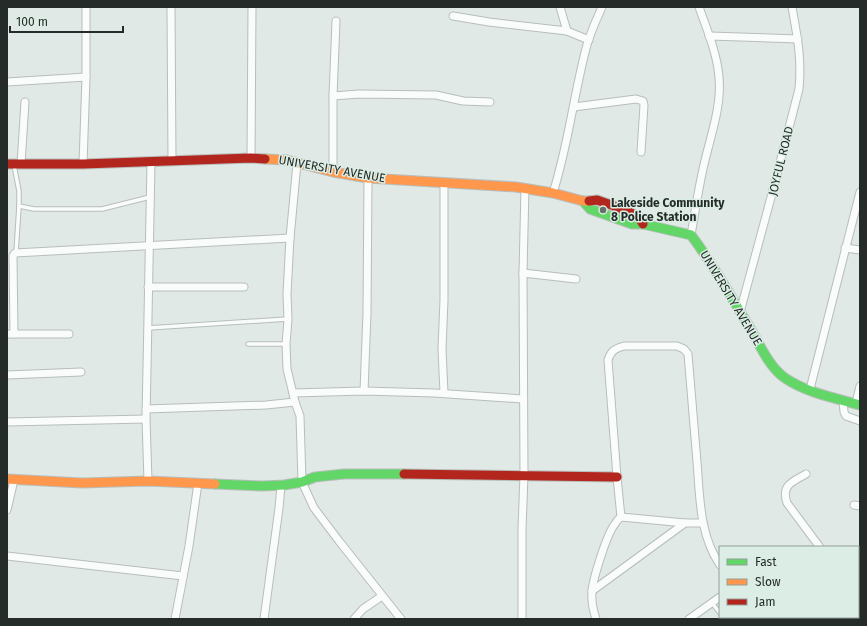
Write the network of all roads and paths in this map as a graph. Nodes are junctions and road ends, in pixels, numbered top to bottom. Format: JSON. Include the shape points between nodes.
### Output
{"nodes":[{"id":1,"x":86,"y":7,"type":"edge"},
{"id":2,"x":171,"y":7,"type":"edge"},
{"id":3,"x":252,"y":7,"type":"edge"},
{"id":4,"x":560,"y":7,"type":"edge"},
{"id":5,"x":602,"y":7,"type":"edge"},
{"id":6,"x":699,"y":7,"type":"edge"},
{"id":7,"x":792,"y":7,"type":"edge"},
{"id":8,"x":453,"y":16,"type":"dead end"},
{"id":9,"x":336,"y":21,"type":"dead end"},
{"id":10,"x":567,"y":32,"type":"junction"},
{"id":11,"x":709,"y":36,"type":"junction"},
{"id":12,"x":798,"y":39,"type":"junction"},
{"id":13,"x":589,"y":40,"type":"junction"},
{"id":14,"x":86,"y":78,"type":"junction"},
{"id":15,"x":7,"y":82,"type":"edge"},
{"id":16,"x":333,"y":96,"type":"junction"},
{"id":17,"x":25,"y":102,"type":"dead end"},
{"id":18,"x":490,"y":102,"type":"dead end"},
{"id":19,"x":574,"y":107,"type":"junction"},
{"id":20,"x":641,"y":152,"type":"dead end"},
{"id":21,"x":251,"y":158,"type":"junction"},
{"id":22,"x":172,"y":161,"type":"junction"},
{"id":23,"x":151,"y":163,"type":"junction"},
{"id":24,"x":297,"y":163,"type":"junction"},
{"id":25,"x":14,"y":164,"type":"edge"},
{"id":26,"x":83,"y":164,"type":"junction"},
{"id":27,"x":333,"y":172,"type":"junction"},
{"id":28,"x":368,"y":178,"type":"junction"},
{"id":29,"x":444,"y":183,"type":"junction"},
{"id":30,"x":525,"y":188,"type":"junction"},
{"id":31,"x":860,"y":192,"type":"edge"},
{"id":32,"x":553,"y":193,"type":"junction"},
{"id":33,"x":150,"y":197,"type":"junction"},
{"id":34,"x":19,"y":206,"type":"junction"},
{"id":35,"x":691,"y":235,"type":"junction"},
{"id":36,"x":290,"y":238,"type":"junction"},
{"id":37,"x":148,"y":246,"type":"junction"},
{"id":38,"x":846,"y":248,"type":"junction"},
{"id":39,"x":860,"y":250,"type":"edge"},
{"id":40,"x":16,"y":253,"type":"junction"},
{"id":41,"x":523,"y":273,"type":"junction"},
{"id":42,"x":576,"y":279,"type":"dead end"},
{"id":43,"x":148,"y":286,"type":"junction"},
{"id":44,"x":244,"y":287,"type":"dead end"},
{"id":45,"x":740,"y":312,"type":"junction"},
{"id":46,"x":288,"y":319,"type":"junction"},
{"id":47,"x":147,"y":328,"type":"junction"},
{"id":48,"x":10,"y":334,"type":"edge"},
{"id":49,"x":69,"y":334,"type":"dead end"},
{"id":50,"x":248,"y":344,"type":"dead end"},
{"id":51,"x":286,"y":344,"type":"junction"},
{"id":52,"x":81,"y":372,"type":"dead end"},
{"id":53,"x":7,"y":375,"type":"edge"},
{"id":54,"x":860,"y":386,"type":"edge"},
{"id":55,"x":810,"y":389,"type":"junction"},
{"id":56,"x":364,"y":391,"type":"junction"},
{"id":57,"x":293,"y":392,"type":"junction"},
{"id":58,"x":444,"y":393,"type":"junction"},
{"id":59,"x":523,"y":399,"type":"junction"},
{"id":60,"x":844,"y":400,"type":"junction"},
{"id":61,"x":295,"y":402,"type":"junction"},
{"id":62,"x":858,"y":404,"type":"edge"},
{"id":63,"x":146,"y":409,"type":"junction"},
{"id":64,"x":146,"y":419,"type":"junction"},
{"id":65,"x":860,"y":421,"type":"edge"},
{"id":66,"x":7,"y":422,"type":"edge"},
{"id":67,"x":806,"y":474,"type":"dead end"},
{"id":68,"x":524,"y":475,"type":"junction"},
{"id":69,"x":617,"y":477,"type":"junction"},
{"id":70,"x":10,"y":480,"type":"edge"},
{"id":71,"x":148,"y":481,"type":"junction"},
{"id":72,"x":302,"y":482,"type":"junction"},
{"id":73,"x":198,"y":483,"type":"junction"},
{"id":74,"x":281,"y":486,"type":"junction"},
{"id":75,"x":7,"y":510,"type":"edge"},
{"id":76,"x":621,"y":517,"type":"junction"},
{"id":77,"x":686,"y":523,"type":"junction"},
{"id":78,"x":703,"y":523,"type":"junction"},
{"id":79,"x":818,"y":546,"type":"edge"},
{"id":80,"x":7,"y":556,"type":"edge"},
{"id":81,"x":719,"y":564,"type":"edge"},
{"id":82,"x":183,"y":576,"type":"junction"},
{"id":83,"x":592,"y":591,"type":"junction"},
{"id":84,"x":382,"y":596,"type":"junction"},
{"id":85,"x":719,"y":598,"type":"edge"},
{"id":86,"x":712,"y":603,"type":"junction"},
{"id":87,"x":719,"y":612,"type":"edge"},
{"id":88,"x":175,"y":619,"type":"edge"},
{"id":89,"x":264,"y":619,"type":"edge"},
{"id":90,"x":354,"y":619,"type":"edge"},
{"id":91,"x":401,"y":619,"type":"edge"},
{"id":92,"x":522,"y":619,"type":"edge"},
{"id":93,"x":596,"y":619,"type":"edge"},
{"id":94,"x":689,"y":619,"type":"edge"}],
"edges":[{"from":1,"to":14,"type":"street"},
{"from":2,"to":22,"type":"street"},
{"from":3,"to":21,"type":"street"},
{"from":4,"to":10,"type":"street"},
{"from":5,"to":13,"type":"street"},
{"from":6,"to":11,"type":"street"},
{"from":7,"to":12,"type":"street","name":"JOYFUL ROAD"},
{"from":8,"to":10,"type":"street"},
{"from":9,"to":16,"type":"street"},
{"from":10,"to":13,"type":"street"},
{"from":11,"to":12,"type":"street"},
{"from":11,"to":35,"type":"street","via":[[716,59],[719,95]]},
{"from":12,"to":45,"type":"street","name":"JOYFUL ROAD","via":[[801,69],[799,88]]},
{"from":13,"to":19,"type":"street"},
{"from":14,"to":15,"type":"street"},
{"from":14,"to":26,"type":"street"},
{"from":16,"to":18,"type":"street","via":[[436,95],[463,101]]},
{"from":16,"to":27,"type":"street"},
{"from":17,"to":25,"type":"street"},
{"from":19,"to":20,"type":"street","via":[[643,101]]},
{"from":19,"to":32,"type":"street"},
{"from":21,"to":22,"type":"street","name":"UNIVERSITY AVENUE"},
{"from":21,"to":24,"type":"street","name":"UNIVERSITY AVENUE"},
{"from":22,"to":23,"type":"street","name":"UNIVERSITY AVENUE"},
{"from":23,"to":26,"type":"street","name":"UNIVERSITY AVENUE"},
{"from":23,"to":33,"type":"street"},
{"from":24,"to":27,"type":"street","name":"UNIVERSITY AVENUE"},
{"from":24,"to":36,"type":"street"},
{"from":25,"to":26,"type":"street","name":"UNIVERSITY AVENUE"},
{"from":25,"to":34,"type":"lane"},
{"from":27,"to":28,"type":"street","name":"UNIVERSITY AVENUE"},
{"from":28,"to":29,"type":"street","name":"UNIVERSITY AVENUE"},
{"from":28,"to":56,"type":"street"},
{"from":29,"to":30,"type":"street","name":"UNIVERSITY AVENUE"},
{"from":29,"to":58,"type":"street"},
{"from":30,"to":32,"type":"street","name":"UNIVERSITY AVENUE"},
{"from":30,"to":41,"type":"street"},
{"from":31,"to":38,"type":"street"},
{"from":32,"to":35,"type":"street","name":"UNIVERSITY AVENUE","via":[[583,201],[598,200],[638,216],[643,224]]},
{"from":33,"to":34,"type":"lane","via":[[102,209],[34,209]]},
{"from":33,"to":37,"type":"street"},
{"from":34,"to":40,"type":"lane"},
{"from":35,"to":45,"type":"street","name":"UNIVERSITY AVENUE"},
{"from":36,"to":37,"type":"street"},
{"from":36,"to":46,"type":"street"},
{"from":37,"to":40,"type":"street"},
{"from":37,"to":43,"type":"street"},
{"from":38,"to":39,"type":"street"},
{"from":38,"to":55,"type":"street"},
{"from":40,"to":48,"type":"street","via":[[13,256]]},
{"from":41,"to":42,"type":"street"},
{"from":41,"to":59,"type":"street"},
{"from":43,"to":44,"type":"street"},
{"from":43,"to":47,"type":"street"},
{"from":45,"to":55,"type":"street","name":"UNIVERSITY AVENUE","via":[[764,353],[780,373],[785,378]]},
{"from":46,"to":47,"type":"lane"},
{"from":46,"to":51,"type":"street"},
{"from":47,"to":63,"type":"street"},
{"from":48,"to":49,"type":"street"},
{"from":50,"to":51,"type":"lane"},
{"from":51,"to":57,"type":"street","via":[[287,369]]},
{"from":52,"to":53,"type":"street"},
{"from":54,"to":62,"type":"street"},
{"from":55,"to":60,"type":"street","name":"UNIVERSITY AVENUE"},
{"from":56,"to":57,"type":"street"},
{"from":56,"to":58,"type":"street"},
{"from":57,"to":61,"type":"street"},
{"from":58,"to":59,"type":"street"},
{"from":59,"to":68,"type":"street"},
{"from":60,"to":62,"type":"street","name":"UNIVERSITY AVENUE"},
{"from":60,"to":65,"type":"street","via":[[846,416]]},
{"from":61,"to":63,"type":"street"},
{"from":61,"to":72,"type":"street","via":[[300,416]]},
{"from":63,"to":64,"type":"street"},
{"from":64,"to":66,"type":"street"},
{"from":64,"to":71,"type":"street"},
{"from":67,"to":79,"type":"street","via":[[788,485],[785,496],[787,503]]},
{"from":68,"to":69,"type":"street"},
{"from":68,"to":72,"type":"street","via":[[344,474],[315,477]]},
{"from":68,"to":92,"type":"street"},
{"from":69,"to":76,"type":"street"},
{"from":69,"to":78,"type":"street","via":[[608,360],[611,353],[615,348],[624,346],[677,346],[684,349],[688,354]]},
{"from":70,"to":71,"type":"street"},
{"from":70,"to":75,"type":"street"},
{"from":71,"to":73,"type":"street"},
{"from":72,"to":74,"type":"street"},
{"from":72,"to":84,"type":"street","via":[[314,508]]},
{"from":73,"to":74,"type":"street"},
{"from":73,"to":82,"type":"street"},
{"from":74,"to":89,"type":"street"},
{"from":76,"to":77,"type":"street"},
{"from":76,"to":83,"type":"street","via":[[614,524],[600,560]]},
{"from":77,"to":78,"type":"street"},
{"from":77,"to":83,"type":"street"},
{"from":78,"to":81,"type":"street","via":[[714,557]]},
{"from":80,"to":82,"type":"street"},
{"from":82,"to":88,"type":"street"},
{"from":83,"to":93,"type":"street"},
{"from":84,"to":90,"type":"street","via":[[363,609]]},
{"from":84,"to":91,"type":"street"},
{"from":85,"to":86,"type":"street"},
{"from":86,"to":87,"type":"lane"},
{"from":86,"to":94,"type":"street"}]}
